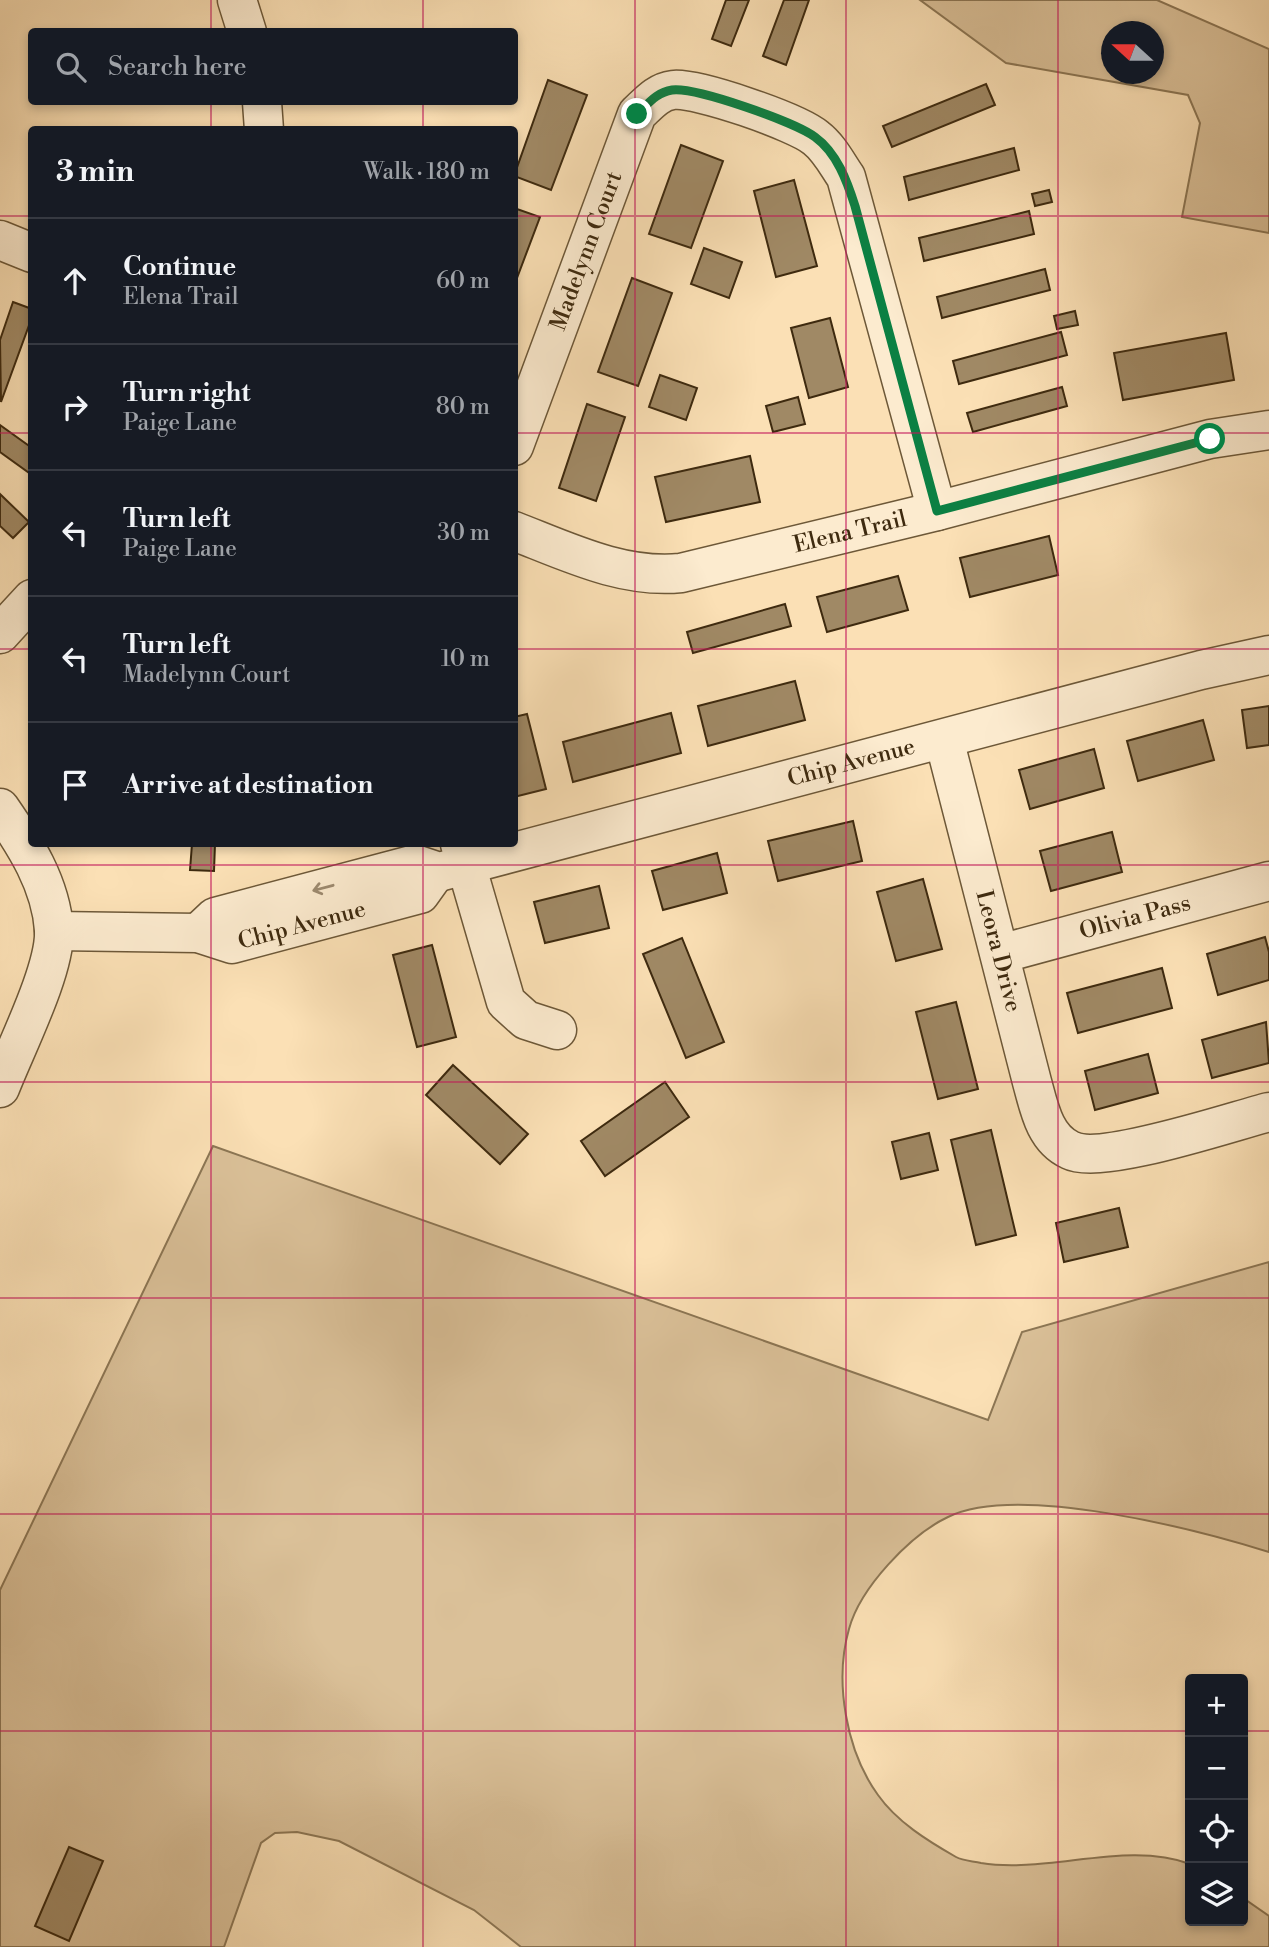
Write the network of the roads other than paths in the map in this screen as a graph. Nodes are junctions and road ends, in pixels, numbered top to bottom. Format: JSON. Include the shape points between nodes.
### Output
{"nodes":[{"id":1,"x":237,"y":0,"type":"edge"},
{"id":2,"x":246,"y":28,"type":"edge"},
{"id":3,"x":262,"y":105,"type":"edge"},
{"id":4,"x":264,"y":126,"type":"edge"},
{"id":5,"x":0,"y":240,"type":"edge"},
{"id":6,"x":28,"y":251,"type":"edge"},
{"id":7,"x":1269,"y":430,"type":"edge"},
{"id":8,"x":518,"y":435,"type":"edge"},
{"id":9,"x":937,"y":511,"type":"junction"},
{"id":10,"x":518,"y":533,"type":"edge"},
{"id":11,"x":28,"y":603,"type":"edge"},
{"id":12,"x":0,"y":634,"type":"edge"},
{"id":13,"x":1269,"y":654,"type":"edge"},
{"id":14,"x":944,"y":739,"type":"junction"},
{"id":15,"x":0,"y":807,"type":"edge"},
{"id":16,"x":518,"y":844,"type":"edge"},
{"id":17,"x":507,"y":847,"type":"edge"},
{"id":18,"x":454,"y":860,"type":"edge"},
{"id":19,"x":1269,"y":881,"type":"edge"},
{"id":20,"x":54,"y":932,"type":"junction"},
{"id":21,"x":1000,"y":954,"type":"junction"},
{"id":22,"x":557,"y":1030,"type":"dead end"},
{"id":23,"x":0,"y":1088,"type":"edge"},
{"id":24,"x":1269,"y":1112,"type":"edge"}],
"edges":[{"from":1,"to":2,"type":"street"},
{"from":3,"to":4,"type":"street"},
{"from":5,"to":6,"type":"street"},
{"from":7,"to":9,"type":"street","name":"Elena Trail","via":[[1210,439]]},
{"from":8,"to":9,"type":"street","name":"Madelynn Court","via":[[637,114],[656,96],[671,90],[691,91],[795,126],[816,138],[846,177]]},
{"from":9,"to":10,"type":"street","name":"Elena Trail","via":[[716,567],[654,576],[612,568]]},
{"from":11,"to":12,"type":"street"},
{"from":13,"to":14,"type":"street","name":"Chip Avenue"},
{"from":14,"to":16,"type":"street","name":"Chip Avenue"},
{"from":14,"to":21,"type":"street","name":"Leora Drive"},
{"from":15,"to":20,"type":"street","via":[[41,877]]},
{"from":17,"to":18,"type":"street","name":"Chip Avenue"},
{"from":18,"to":20,"type":"street","name":"Chip Avenue","via":[[415,864],[369,892],[215,917],[198,933]]},
{"from":18,"to":22,"type":"street","via":[[506,1002],[526,1020]]},
{"from":19,"to":21,"type":"street","name":"Olivia Pass"},
{"from":20,"to":23,"type":"street","via":[[48,966]]},
{"from":21,"to":24,"type":"street","name":"Leora Drive","via":[[1041,1115],[1050,1132],[1072,1151],[1110,1153]]}]}
